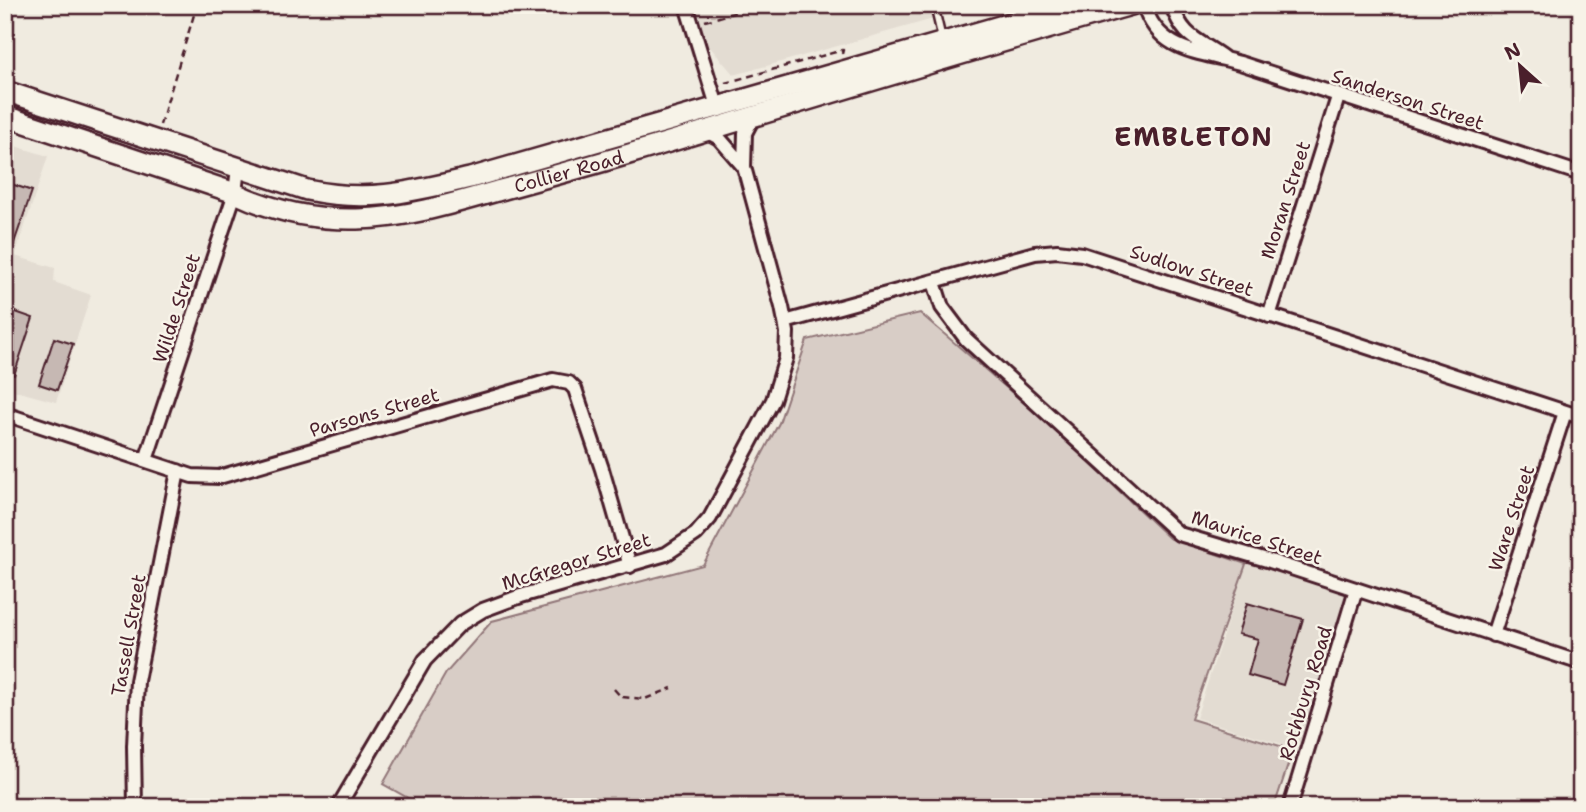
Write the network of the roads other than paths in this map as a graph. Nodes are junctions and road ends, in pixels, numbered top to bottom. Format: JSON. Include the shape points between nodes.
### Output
{"nodes":[{"id":1,"x":686,"y":5,"type":"edge"},
{"id":2,"x":934,"y":5,"type":"edge"},
{"id":3,"x":1073,"y":5,"type":"edge"},
{"id":4,"x":1131,"y":5,"type":"edge"},
{"id":5,"x":1144,"y":5,"type":"edge"},
{"id":6,"x":1172,"y":5,"type":"edge"},
{"id":7,"x":945,"y":50,"type":"junction"},
{"id":8,"x":1224,"y":59,"type":"junction"},
{"id":9,"x":5,"y":91,"type":"edge"},
{"id":10,"x":1338,"y":97,"type":"junction"},
{"id":11,"x":717,"y":106,"type":"junction"},
{"id":12,"x":5,"y":116,"type":"edge"},
{"id":13,"x":754,"y":116,"type":"junction"},
{"id":14,"x":706,"y":131,"type":"junction"},
{"id":15,"x":744,"y":167,"type":"junction"},
{"id":16,"x":238,"y":168,"type":"junction"},
{"id":17,"x":1581,"y":174,"type":"edge"},
{"id":18,"x":235,"y":193,"type":"junction"},
{"id":19,"x":934,"y":282,"type":"junction"},
{"id":20,"x":1269,"y":316,"type":"junction"},
{"id":21,"x":785,"y":322,"type":"junction"},
{"id":22,"x":1565,"y":412,"type":"junction"},
{"id":23,"x":5,"y":414,"type":"edge"},
{"id":24,"x":1581,"y":417,"type":"edge"},
{"id":25,"x":146,"y":460,"type":"junction"},
{"id":26,"x":178,"y":471,"type":"junction"},
{"id":27,"x":630,"y":566,"type":"junction"},
{"id":28,"x":1356,"y":589,"type":"junction"},
{"id":29,"x":1493,"y":635,"type":"junction"},
{"id":30,"x":1581,"y":663,"type":"edge"},
{"id":31,"x":135,"y":807,"type":"edge"},
{"id":32,"x":338,"y":807,"type":"edge"},
{"id":33,"x":1290,"y":807,"type":"edge"}],
"edges":[{"from":1,"to":11,"type":"street"},
{"from":2,"to":7,"type":"lane"},
{"from":3,"to":7,"type":"main road","name":"Collier Road"},
{"from":4,"to":7,"type":"main road","name":"Collier Road"},
{"from":5,"to":8,"type":"street","name":"Sanderson Street","via":[[1157,31],[1171,41],[1207,57]]},
{"from":6,"to":8,"type":"street","name":"Sanderson Street","via":[[1181,29]]},
{"from":7,"to":11,"type":"main road","name":"Collier Road"},
{"from":7,"to":13,"type":"main road","name":"Collier Road"},
{"from":8,"to":10,"type":"street","name":"Sanderson Street"},
{"from":9,"to":16,"type":"main road","name":"Collier Road"},
{"from":10,"to":17,"type":"street","name":"Sanderson Street"},
{"from":10,"to":20,"type":"street","name":"Moran Street"},
{"from":11,"to":16,"type":"main road","name":"Collier Road","via":[[470,178],[374,197],[330,195]]},
{"from":12,"to":18,"type":"main road","name":"Collier Road"},
{"from":13,"to":14,"type":"main road","name":"Collier Road"},
{"from":13,"to":15,"type":"street","name":"McGregor Street","via":[[745,133]]},
{"from":14,"to":15,"type":"street","name":"McGregor Street","via":[[724,143]]},
{"from":14,"to":18,"type":"main road","name":"Collier Road","via":[[481,196],[390,216],[358,219],[292,214]]},
{"from":15,"to":21,"type":"street","name":"McGregor Street"},
{"from":16,"to":18,"type":"street","name":"Wilde Street"},
{"from":18,"to":25,"type":"street","name":"Wilde Street"},
{"from":19,"to":20,"type":"street","name":"Sudlow Street","via":[[1057,251],[1082,254]]},
{"from":19,"to":21,"type":"street","name":"Sudlow Street"},
{"from":19,"to":28,"type":"street","name":"Maurice Street","via":[[942,307],[966,339],[1179,534]]},
{"from":20,"to":22,"type":"street","name":"Sudlow Street"},
{"from":21,"to":27,"type":"street","name":"McGregor Street","via":[[782,378],[710,518],[682,545]]},
{"from":22,"to":24,"type":"street","name":"Sudlow Street"},
{"from":22,"to":29,"type":"street","name":"Ware Street"},
{"from":23,"to":25,"type":"street","name":"Parsons Street"},
{"from":25,"to":26,"type":"street","name":"Parsons Street"},
{"from":26,"to":27,"type":"street","name":"Parsons Street","via":[[219,477],[553,380],[569,383],[575,389]]},
{"from":26,"to":31,"type":"street","name":"Tassell Street","via":[[137,681]]},
{"from":27,"to":32,"type":"street","name":"McGregor Street","via":[[522,596],[460,624],[425,660]]},
{"from":28,"to":29,"type":"street","name":"Maurice Street"},
{"from":28,"to":33,"type":"street","name":"Rothbury Road"},
{"from":29,"to":30,"type":"street","name":"Maurice Street"}]}
